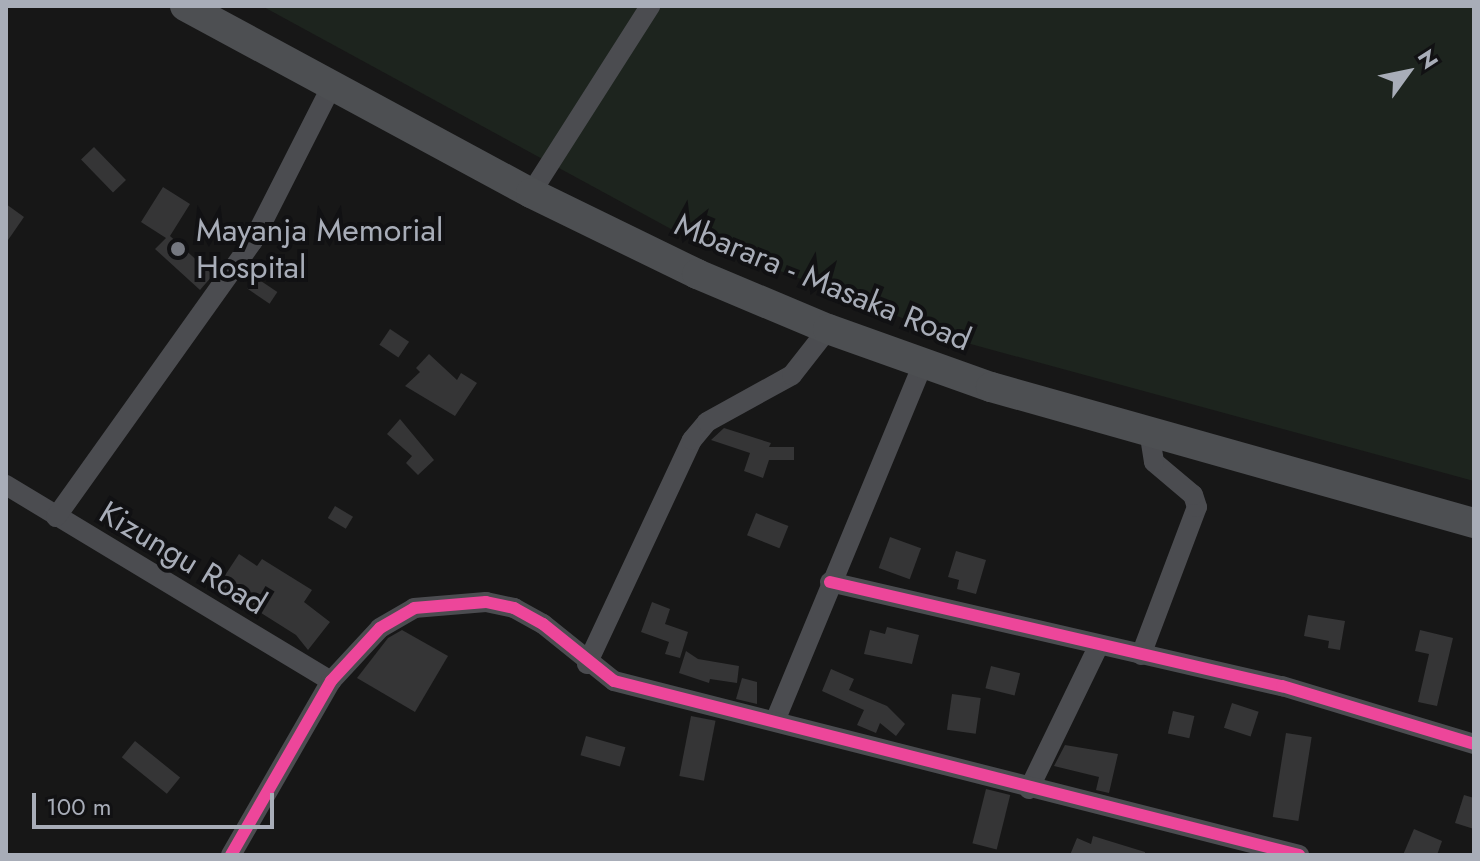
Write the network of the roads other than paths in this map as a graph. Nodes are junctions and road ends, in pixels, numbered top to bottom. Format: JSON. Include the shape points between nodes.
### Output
{"nodes":[{"id":1,"x":185,"y":6,"type":"edge"},
{"id":2,"x":650,"y":6,"type":"edge"},
{"id":3,"x":332,"y":85,"type":"junction"},
{"id":4,"x":531,"y":193,"type":"junction"},
{"id":5,"x":828,"y":329,"type":"junction"},
{"id":6,"x":922,"y":366,"type":"junction"},
{"id":7,"x":1149,"y":431,"type":"junction"},
{"id":8,"x":6,"y":485,"type":"edge"},
{"id":9,"x":56,"y":517,"type":"junction"},
{"id":10,"x":1474,"y":523,"type":"edge"},
{"id":11,"x":830,"y":582,"type":"junction"},
{"id":12,"x":1098,"y":647,"type":"junction"},
{"id":13,"x":1141,"y":655,"type":"junction"},
{"id":14,"x":587,"y":664,"type":"junction"},
{"id":15,"x":331,"y":681,"type":"junction"},
{"id":16,"x":775,"y":721,"type":"junction"},
{"id":17,"x":1474,"y":744,"type":"edge"},
{"id":18,"x":1029,"y":789,"type":"junction"},
{"id":19,"x":231,"y":855,"type":"edge"},
{"id":20,"x":1299,"y":855,"type":"edge"}],
"edges":[{"from":1,"to":3,"type":"main road","name":"Mbarara - Masaka Road"},
{"from":2,"to":4,"type":"street"},
{"from":3,"to":4,"type":"main road","name":"Mbarara - Masaka Road"},
{"from":3,"to":9,"type":"street","via":[[253,241]]},
{"from":4,"to":5,"type":"main road","name":"Mbarara - Masaka Road","via":[[697,274]]},
{"from":5,"to":6,"type":"main road","name":"Mbarara - Masaka Road"},
{"from":5,"to":14,"type":"street","via":[[792,375],[707,422],[692,440]]},
{"from":6,"to":7,"type":"main road","name":"Mbarara - Masaka Road"},
{"from":6,"to":11,"type":"street"},
{"from":7,"to":10,"type":"main road","name":"Mbarara - Masaka Road"},
{"from":7,"to":13,"type":"street","via":[[1154,462],[1193,495],[1197,507]]},
{"from":8,"to":9,"type":"street","name":"Kizungu Road"},
{"from":9,"to":15,"type":"street","name":"Kizungu Road"},
{"from":11,"to":12,"type":"street"},
{"from":11,"to":16,"type":"street"},
{"from":12,"to":13,"type":"street"},
{"from":12,"to":18,"type":"street"},
{"from":13,"to":17,"type":"street","via":[[1282,686]]},
{"from":14,"to":15,"type":"street","via":[[543,624],[514,608],[451,603],[393,616]]},
{"from":14,"to":16,"type":"street","via":[[614,681]]},
{"from":15,"to":19,"type":"street"},
{"from":16,"to":18,"type":"street"},
{"from":18,"to":20,"type":"street"}]}
